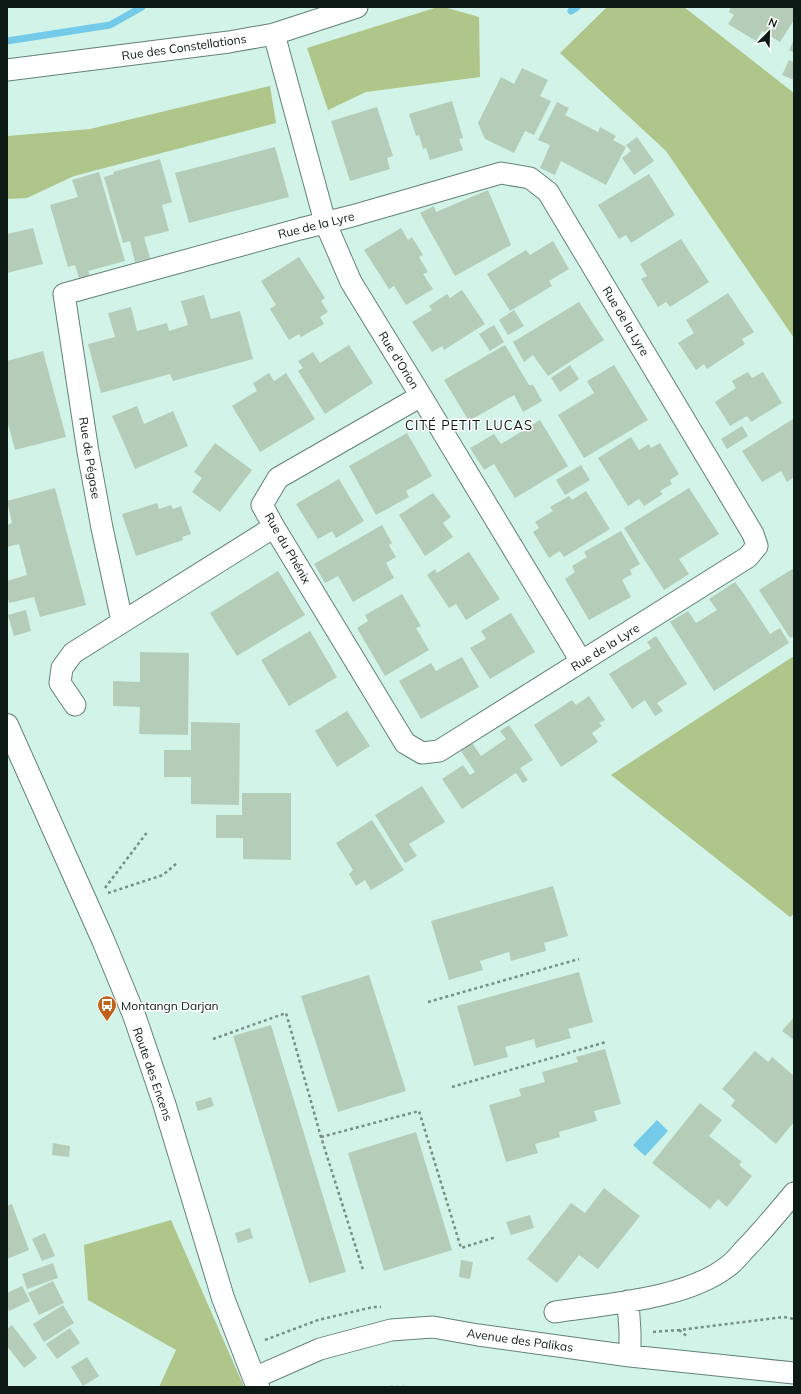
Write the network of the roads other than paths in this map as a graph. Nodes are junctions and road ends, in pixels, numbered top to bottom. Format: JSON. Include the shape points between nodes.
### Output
{"nodes":[{"id":1,"x":357,"y":7,"type":"edge"},
{"id":2,"x":274,"y":34,"type":"junction"},
{"id":3,"x":7,"y":70,"type":"edge"},
{"id":4,"x":325,"y":222,"type":"junction"},
{"id":5,"x":64,"y":294,"type":"joint"},
{"id":6,"x":421,"y":396,"type":"junction"},
{"id":7,"x":274,"y":527,"type":"junction"},
{"id":8,"x":122,"y":621,"type":"junction"},
{"id":9,"x":581,"y":661,"type":"junction"},
{"id":10,"x":75,"y":705,"type":"dead end"},
{"id":11,"x":7,"y":725,"type":"edge"},
{"id":12,"x":422,"y":753,"type":"joint"},
{"id":13,"x":794,"y":1193,"type":"edge"},
{"id":14,"x":628,"y":1301,"type":"junction"},
{"id":15,"x":555,"y":1312,"type":"dead end"},
{"id":16,"x":630,"y":1356,"type":"junction"},
{"id":17,"x":794,"y":1373,"type":"edge"},
{"id":18,"x":256,"y":1382,"type":"edge"}],
"edges":[{"from":1,"to":2,"type":"street","name":"Rue des Constellations"},
{"from":2,"to":3,"type":"street","name":"Rue des Constellations"},
{"from":2,"to":4,"type":"street","name":"Rue d'Orion"},
{"from":4,"to":5,"type":"street","name":"Rue de la Lyre"},
{"from":4,"to":6,"type":"street","name":"Rue d'Orion","via":[[351,282]]},
{"from":4,"to":9,"type":"street","name":"Rue de la Lyre","via":[[501,173],[530,178],[548,192],[754,534],[757,546],[748,557]]},
{"from":5,"to":8,"type":"street","name":"Rue de Pégase","via":[[102,528]]},
{"from":6,"to":7,"type":"street","name":"Rue du Phénix","via":[[278,478],[262,505]]},
{"from":6,"to":9,"type":"street","name":"Rue d'Orion"},
{"from":7,"to":8,"type":"street"},
{"from":7,"to":12,"type":"street","name":"Rue du Phénix","via":[[405,743]]},
{"from":8,"to":10,"type":"street","via":[[73,652],[62,668],[60,683]]},
{"from":9,"to":12,"type":"street","name":"Rue de la Lyre","via":[[439,751]]},
{"from":11,"to":18,"type":"street","name":"Route des Encens","via":[[134,1015],[164,1103],[223,1298]]},
{"from":13,"to":14,"type":"street","via":[[751,1244],[728,1267],[710,1279],[679,1290]]},
{"from":14,"to":15,"type":"street"},
{"from":14,"to":16,"type":"street"},
{"from":16,"to":17,"type":"street","name":"Avenue des Palikas"},
{"from":16,"to":18,"type":"street","name":"Avenue des Palikas","via":[[478,1335],[433,1326],[391,1330],[320,1349]]}]}
